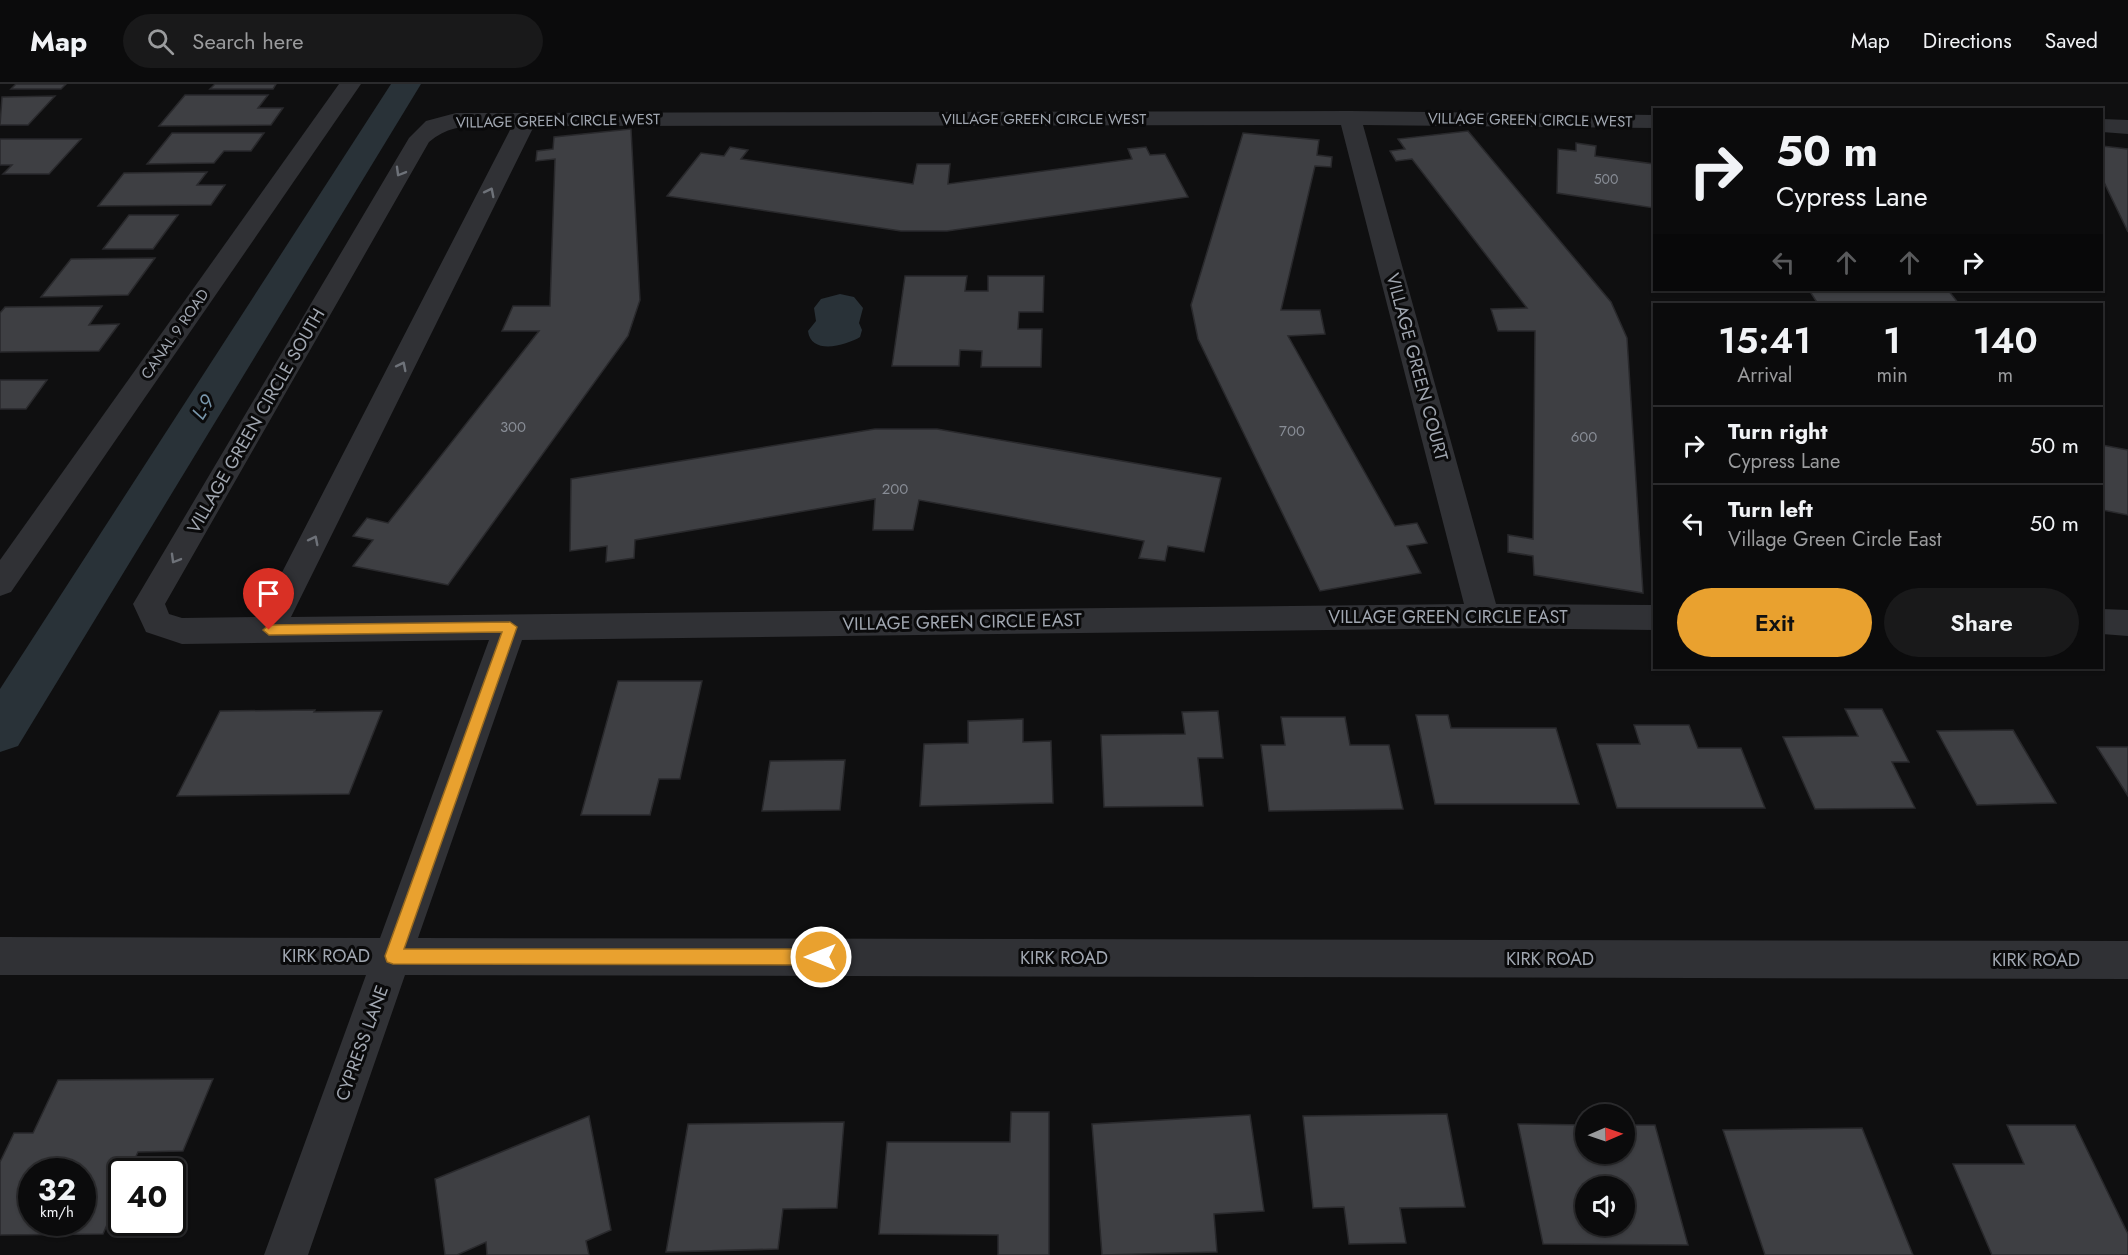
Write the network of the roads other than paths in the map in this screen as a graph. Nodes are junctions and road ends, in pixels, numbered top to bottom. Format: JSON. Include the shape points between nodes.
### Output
{"nodes":[{"id":1,"x":350,"y":84,"type":"edge"},
{"id":2,"x":1350,"y":118,"type":"junction"},
{"id":3,"x":526,"y":120,"type":"junction"},
{"id":4,"x":1653,"y":121,"type":"edge"},
{"id":5,"x":434,"y":126,"type":"joint"},
{"id":6,"x":2103,"y":126,"type":"edge"},
{"id":7,"x":2128,"y":127,"type":"edge"},
{"id":8,"x":0,"y":584,"type":"edge"},
{"id":9,"x":1484,"y":616,"type":"junction"},
{"id":10,"x":1653,"y":618,"type":"edge"},
{"id":11,"x":2103,"y":622,"type":"edge"},
{"id":12,"x":2128,"y":623,"type":"edge"},
{"id":13,"x":510,"y":627,"type":"junction"},
{"id":14,"x":269,"y":630,"type":"junction"},
{"id":15,"x":0,"y":956,"type":"edge"},
{"id":16,"x":393,"y":956,"type":"junction"},
{"id":17,"x":2128,"y":960,"type":"edge"},
{"id":18,"x":286,"y":1255,"type":"edge"}],
"edges":[{"from":1,"to":8,"type":"street","name":"CANAL 9 ROAD"},
{"from":2,"to":3,"type":"street","name":"VILLAGE GREEN CIRCLE WEST"},
{"from":2,"to":4,"type":"street","name":"VILLAGE GREEN CIRCLE WEST"},
{"from":2,"to":9,"type":"street","name":"VILLAGE GREEN COURT"},
{"from":3,"to":5,"type":"street","name":"VILLAGE GREEN CIRCLE WEST","via":[[456,120]]},
{"from":14,"to":3,"type":"street","one_way":true},
{"from":5,"to":14,"type":"street","name":"VILLAGE GREEN CIRCLE SOUTH","one_way":true,"via":[[420,138],[149,604],[157,623],[182,631]]},
{"from":6,"to":7,"type":"street"},
{"from":9,"to":10,"type":"street","name":"VILLAGE GREEN CIRCLE EAST"},
{"from":9,"to":13,"type":"street","name":"VILLAGE GREEN CIRCLE EAST"},
{"from":11,"to":12,"type":"street"},
{"from":13,"to":14,"type":"street","name":"VILLAGE GREEN CIRCLE EAST"},
{"from":13,"to":16,"type":"street","name":"CYPRESS LANE"},
{"from":15,"to":16,"type":"street","name":"KIRK ROAD"},
{"from":16,"to":17,"type":"street","name":"KIRK ROAD"},
{"from":16,"to":18,"type":"street","name":"CYPRESS LANE"}]}
